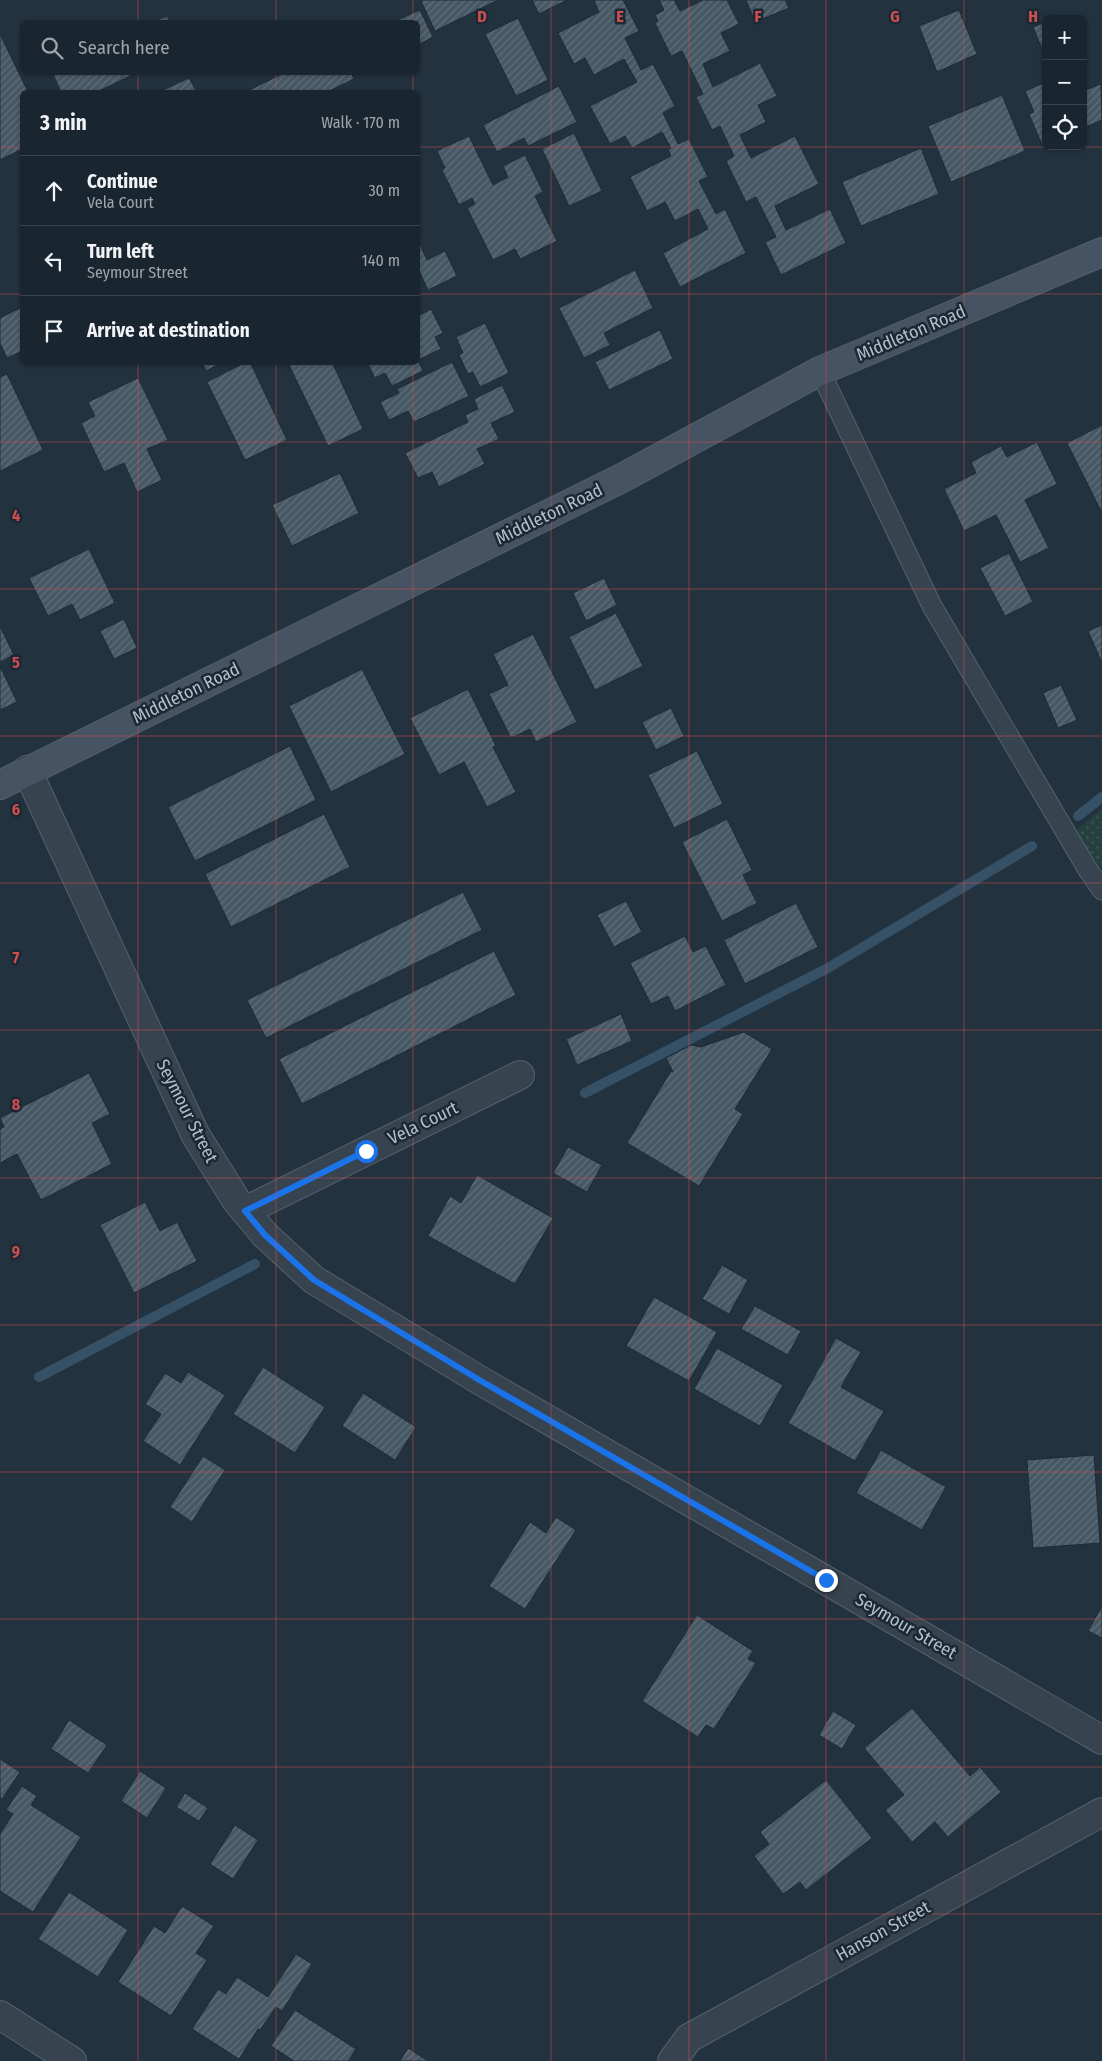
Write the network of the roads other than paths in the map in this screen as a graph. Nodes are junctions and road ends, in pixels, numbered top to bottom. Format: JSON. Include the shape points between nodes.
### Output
{"nodes":[{"id":1,"x":1102,"y":252,"type":"edge"},
{"id":2,"x":820,"y":371,"type":"junction"},
{"id":3,"x":27,"y":770,"type":"junction"},
{"id":4,"x":0,"y":785,"type":"edge"},
{"id":5,"x":1102,"y":890,"type":"edge"},
{"id":6,"x":520,"y":1075,"type":"dead end"},
{"id":7,"x":245,"y":1211,"type":"junction"},
{"id":8,"x":1102,"y":1740,"type":"edge"},
{"id":9,"x":1102,"y":1812,"type":"edge"},
{"id":10,"x":0,"y":2015,"type":"edge"},
{"id":11,"x":72,"y":2061,"type":"edge"},
{"id":12,"x":672,"y":2061,"type":"edge"}],
"edges":[{"from":1,"to":2,"type":"main road","name":"Middleton Road"},
{"from":2,"to":3,"type":"main road","name":"Middleton Road","via":[[622,478]]},
{"from":2,"to":5,"type":"lane","via":[[932,606]]},
{"from":3,"to":4,"type":"main road","name":"Middleton Road"},
{"from":3,"to":7,"type":"street","name":"Seymour Street","via":[[195,1134]]},
{"from":6,"to":7,"type":"street","name":"Vela Court"},
{"from":7,"to":8,"type":"street","name":"Seymour Street","via":[[265,1235],[314,1280],[481,1381]]},
{"from":9,"to":12,"type":"street","name":"Hanson Street","via":[[688,2038]]},
{"from":10,"to":11,"type":"street"}]}
